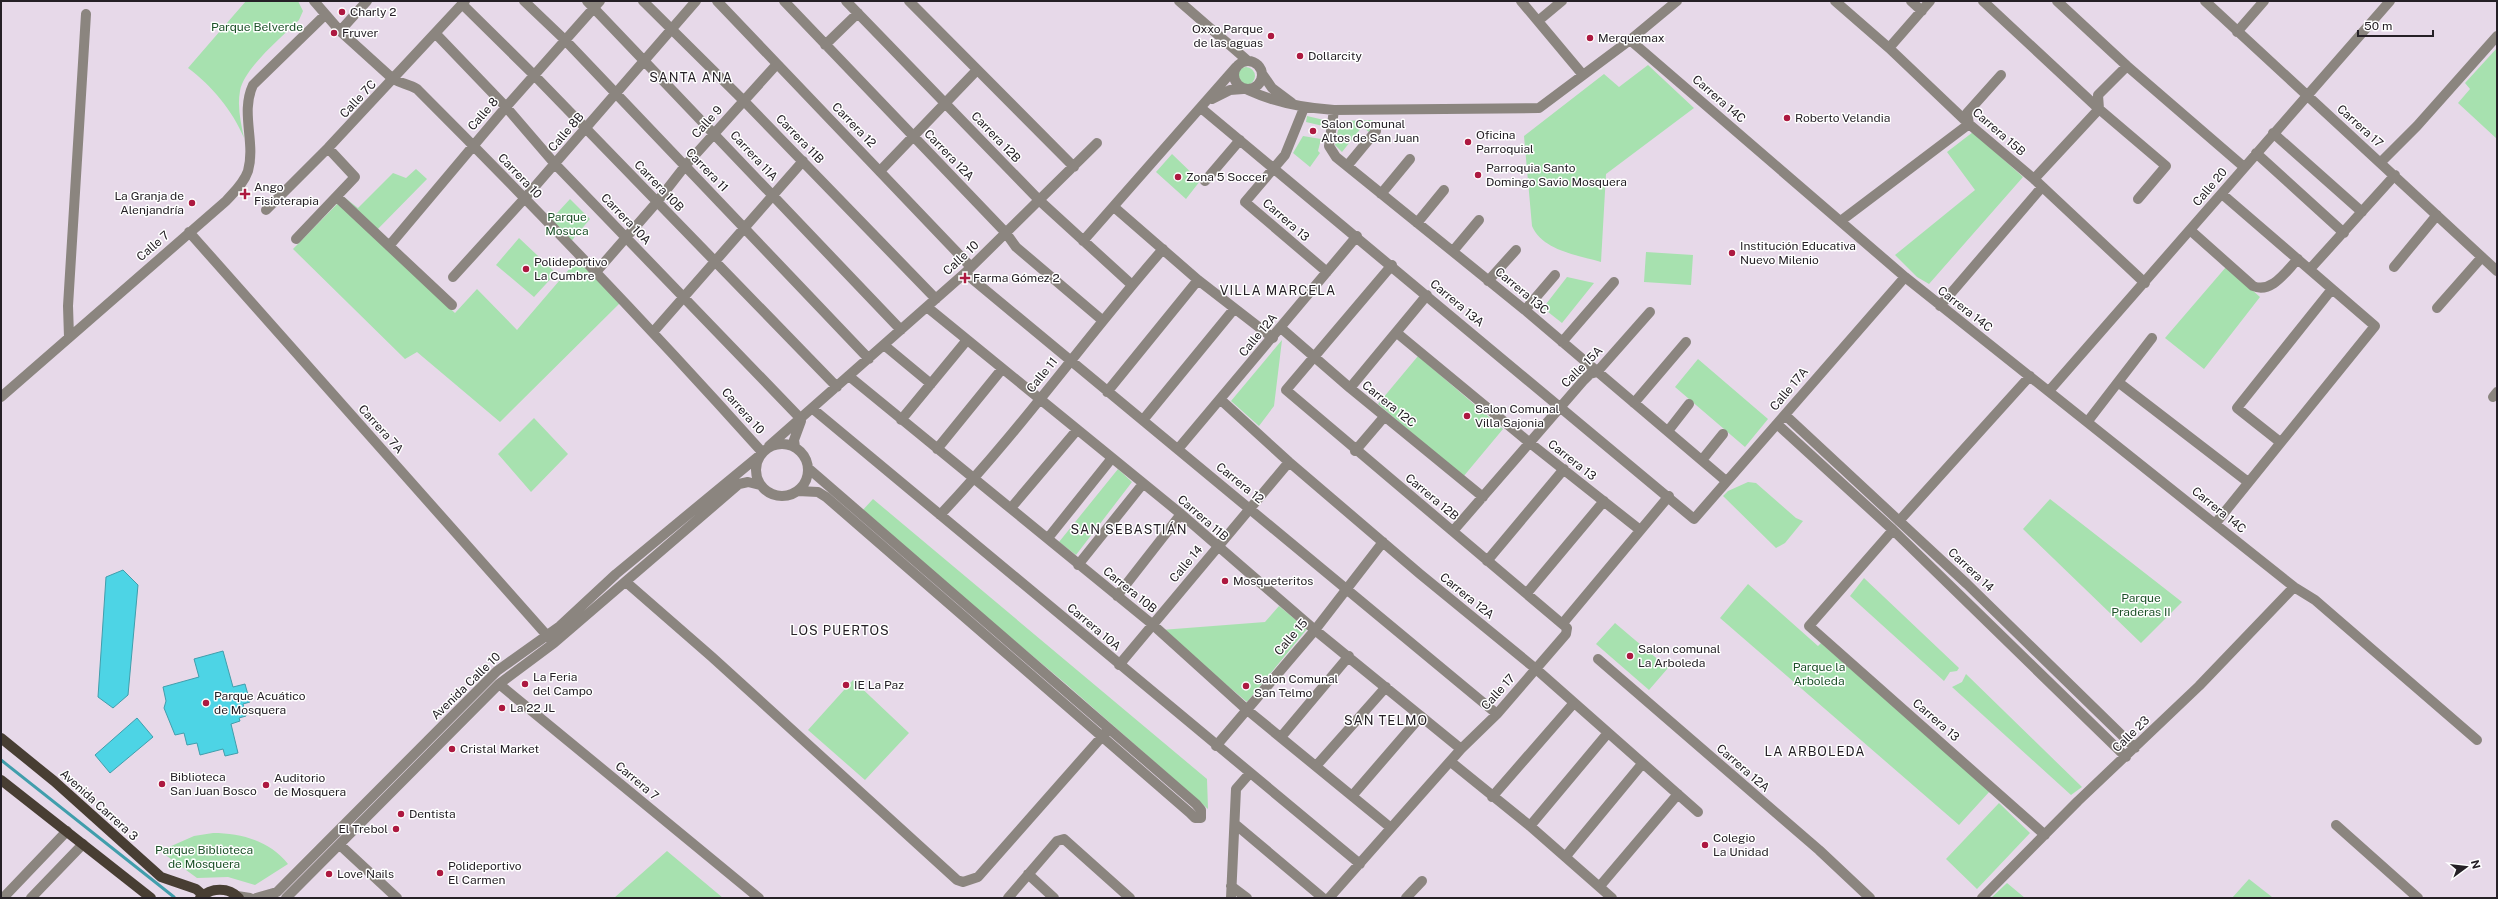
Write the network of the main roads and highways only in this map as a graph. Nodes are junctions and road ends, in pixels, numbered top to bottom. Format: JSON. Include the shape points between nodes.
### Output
{"nodes":[{"id":1,"x":1,"y":738,"type":"edge"},
{"id":2,"x":1,"y":780,"type":"edge"},
{"id":3,"x":202,"y":897,"type":"edge"},
{"id":4,"x":238,"y":897,"type":"edge"},
{"id":5,"x":151,"y":898,"type":"edge"}],
"edges":[{"from":1,"to":3,"type":"main road","name":"Avenida Carrera 3","via":[[54,781],[161,877],[196,889]]},
{"from":2,"to":5,"type":"main road"},
{"from":3,"to":4,"type":"main road","via":[[220,890]]}]}
